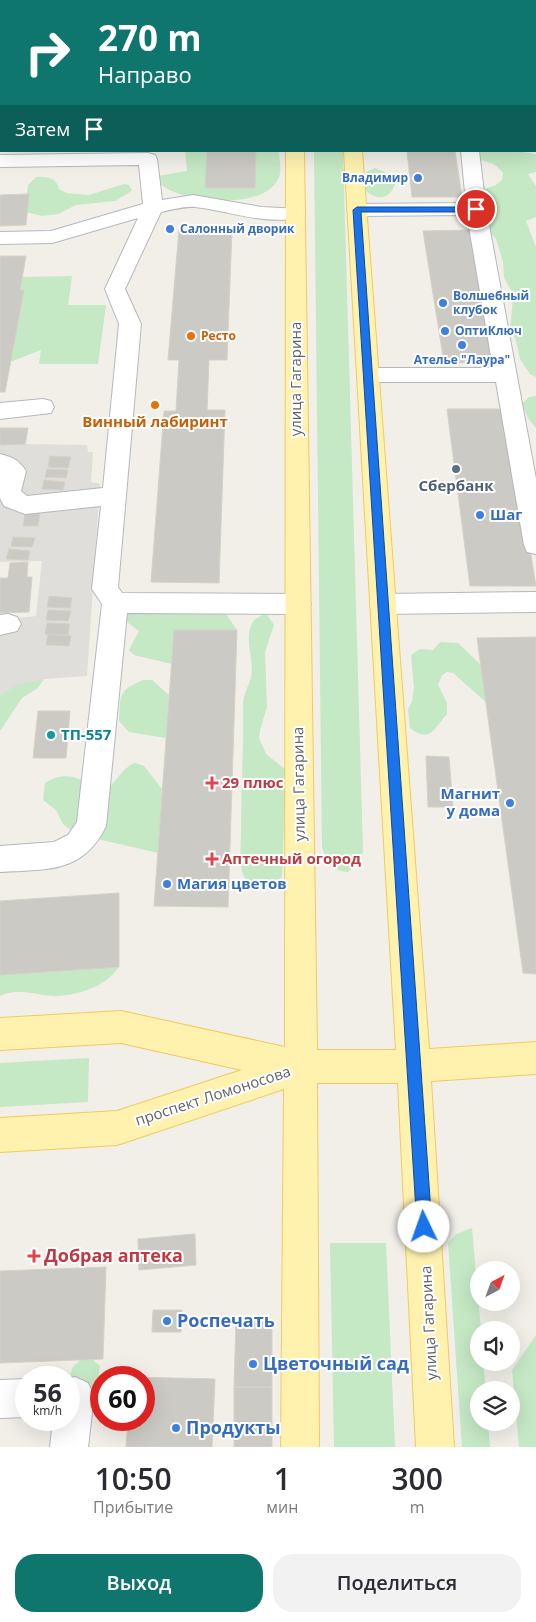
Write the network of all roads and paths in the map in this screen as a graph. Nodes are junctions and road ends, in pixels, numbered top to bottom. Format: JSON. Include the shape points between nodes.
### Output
{"nodes":[{"id":1,"x":295,"y":152,"type":"edge"},
{"id":2,"x":353,"y":152,"type":"edge"},
{"id":3,"x":470,"y":152,"type":"edge"},
{"id":4,"x":0,"y":162,"type":"edge"},
{"id":5,"x":153,"y":207,"type":"junction"},
{"id":6,"x":476,"y":209,"type":"junction"},
{"id":7,"x":357,"y":210,"type":"junction"},
{"id":8,"x":295,"y":213,"type":"junction"},
{"id":9,"x":0,"y":238,"type":"edge"},
{"id":10,"x":368,"y":375,"type":"junction"},
{"id":11,"x":505,"y":375,"type":"junction"},
{"id":12,"x":43,"y":407,"type":"dead end"},
{"id":13,"x":0,"y":411,"type":"edge"},
{"id":14,"x":0,"y":462,"type":"edge"},
{"id":15,"x":113,"y":496,"type":"junction"},
{"id":16,"x":536,"y":545,"type":"edge"},
{"id":17,"x":115,"y":602,"type":"junction"},
{"id":18,"x":536,"y":602,"type":"edge"},
{"id":19,"x":298,"y":604,"type":"junction"},
{"id":20,"x":383,"y":604,"type":"junction"},
{"id":21,"x":0,"y":859,"type":"edge"},
{"id":22,"x":0,"y":1034,"type":"edge"},
{"id":23,"x":536,"y":1058,"type":"edge"},
{"id":24,"x":414,"y":1066,"type":"junction"},
{"id":25,"x":301,"y":1067,"type":"junction"},
{"id":26,"x":0,"y":1135,"type":"edge"},
{"id":27,"x":15,"y":1398,"type":"edge"},
{"id":28,"x":0,"y":1399,"type":"edge"},
{"id":29,"x":71,"y":1431,"type":"edge"},
{"id":30,"x":69,"y":1447,"type":"edge"},
{"id":31,"x":300,"y":1447,"type":"edge"},
{"id":32,"x":435,"y":1447,"type":"edge"}],
"edges":[{"from":1,"to":8,"type":"main road","name":"улица Гагарина"},
{"from":2,"to":7,"type":"main road","name":"улица Гагарина"},
{"from":3,"to":6,"type":"lane"},
{"from":4,"to":5,"type":"lane","via":[[148,159]]},
{"from":5,"to":8,"type":"lane","via":[[193,201],[261,212]]},
{"from":5,"to":9,"type":"lane","via":[[52,237]]},
{"from":5,"to":15,"type":"lane","via":[[115,289],[130,324]]},
{"from":6,"to":7,"type":"lane"},
{"from":6,"to":11,"type":"lane"},
{"from":7,"to":10,"type":"main road","name":"улица Гагарина"},
{"from":8,"to":19,"type":"main road","name":"улица Гагарина"},
{"from":10,"to":11,"type":"lane"},
{"from":10,"to":20,"type":"main road","name":"улица Гагарина"},
{"from":11,"to":16,"type":"lane"},
{"from":12,"to":13,"type":"lane"},
{"from":14,"to":15,"type":"lane","via":[[14,470],[9,491],[12,500],[25,505]]},
{"from":15,"to":17,"type":"lane","via":[[105,589]]},
{"from":17,"to":19,"type":"lane"},
{"from":17,"to":21,"type":"lane","via":[[91,826],[78,844],[58,855]]},
{"from":18,"to":20,"type":"lane"},
{"from":19,"to":25,"type":"main road","name":"улица Гагарина"},
{"from":20,"to":24,"type":"main road","name":"улица Гагарина"},
{"from":22,"to":25,"type":"main road","name":"проспект Ломоносова","via":[[122,1027]]},
{"from":23,"to":24,"type":"main road"},
{"from":24,"to":25,"type":"main road"},
{"from":24,"to":32,"type":"main road","name":"улица Гагарина"},
{"from":25,"to":26,"type":"main road","name":"проспект Ломоносова","via":[[117,1128]]},
{"from":25,"to":31,"type":"main road","name":"улица Гагарина"},
{"from":27,"to":28,"type":"lane"},
{"from":29,"to":30,"type":"lane"}]}
